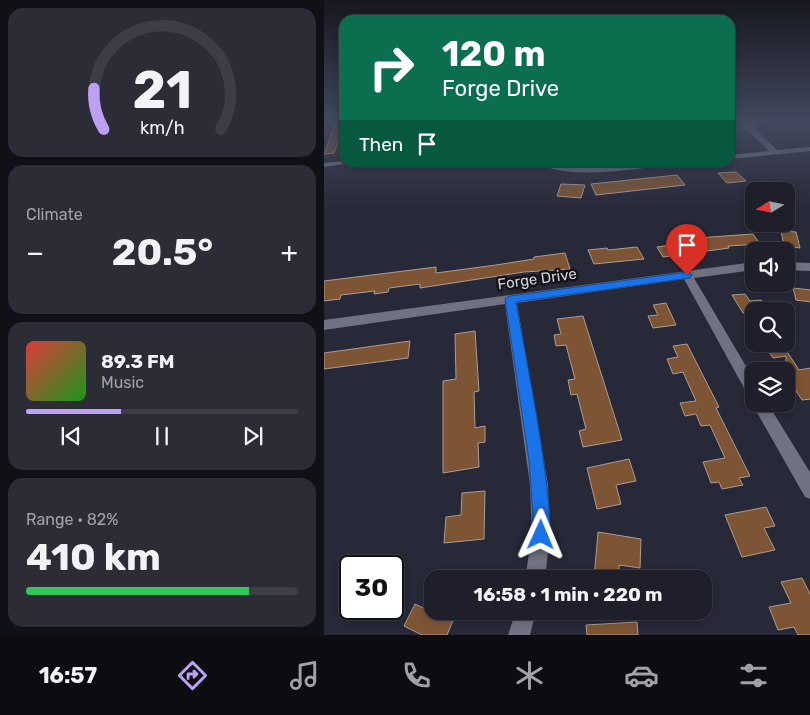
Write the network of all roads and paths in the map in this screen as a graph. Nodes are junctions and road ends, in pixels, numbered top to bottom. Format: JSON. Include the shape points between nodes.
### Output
{"nodes":[{"id":1,"x":774,"y":151,"type":"edge"},
{"id":2,"x":796,"y":151,"type":"edge"},
{"id":3,"x":776,"y":153,"type":"junction"},
{"id":4,"x":735,"y":157,"type":"edge"},
{"id":5,"x":339,"y":164,"type":"edge"},
{"id":6,"x":324,"y":165,"type":"edge"},
{"id":7,"x":555,"y":167,"type":"edge"},
{"id":8,"x":608,"y":167,"type":"edge"},
{"id":9,"x":795,"y":266,"type":"edge"},
{"id":10,"x":745,"y":267,"type":"edge"},
{"id":11,"x":810,"y":267,"type":"edge"},
{"id":12,"x":687,"y":275,"type":"junction"},
{"id":13,"x":510,"y":299,"type":"junction"},
{"id":14,"x":324,"y":325,"type":"edge"},
{"id":15,"x":745,"y":376,"type":"edge"},
{"id":16,"x":765,"y":412,"type":"edge"},
{"id":17,"x":810,"y":490,"type":"edge"},
{"id":18,"x":536,"y":570,"type":"edge"},
{"id":19,"x":523,"y":620,"type":"edge"},
{"id":20,"x":519,"y":635,"type":"edge"}],
"edges":[{"from":1,"to":3,"type":"street"},
{"from":2,"to":3,"type":"street"},
{"from":3,"to":4,"type":"street"},
{"from":5,"to":6,"type":"street"},
{"from":7,"to":8,"type":"street","via":[[580,170]]},
{"from":9,"to":11,"type":"street"},
{"from":10,"to":12,"type":"street","name":"Forge Drive"},
{"from":12,"to":13,"type":"street","name":"Forge Drive"},
{"from":12,"to":15,"type":"street"},
{"from":13,"to":14,"type":"street","name":"Forge Drive"},
{"from":13,"to":18,"type":"street","via":[[539,485],[541,535]]},
{"from":16,"to":17,"type":"street"},
{"from":19,"to":20,"type":"street"}]}
